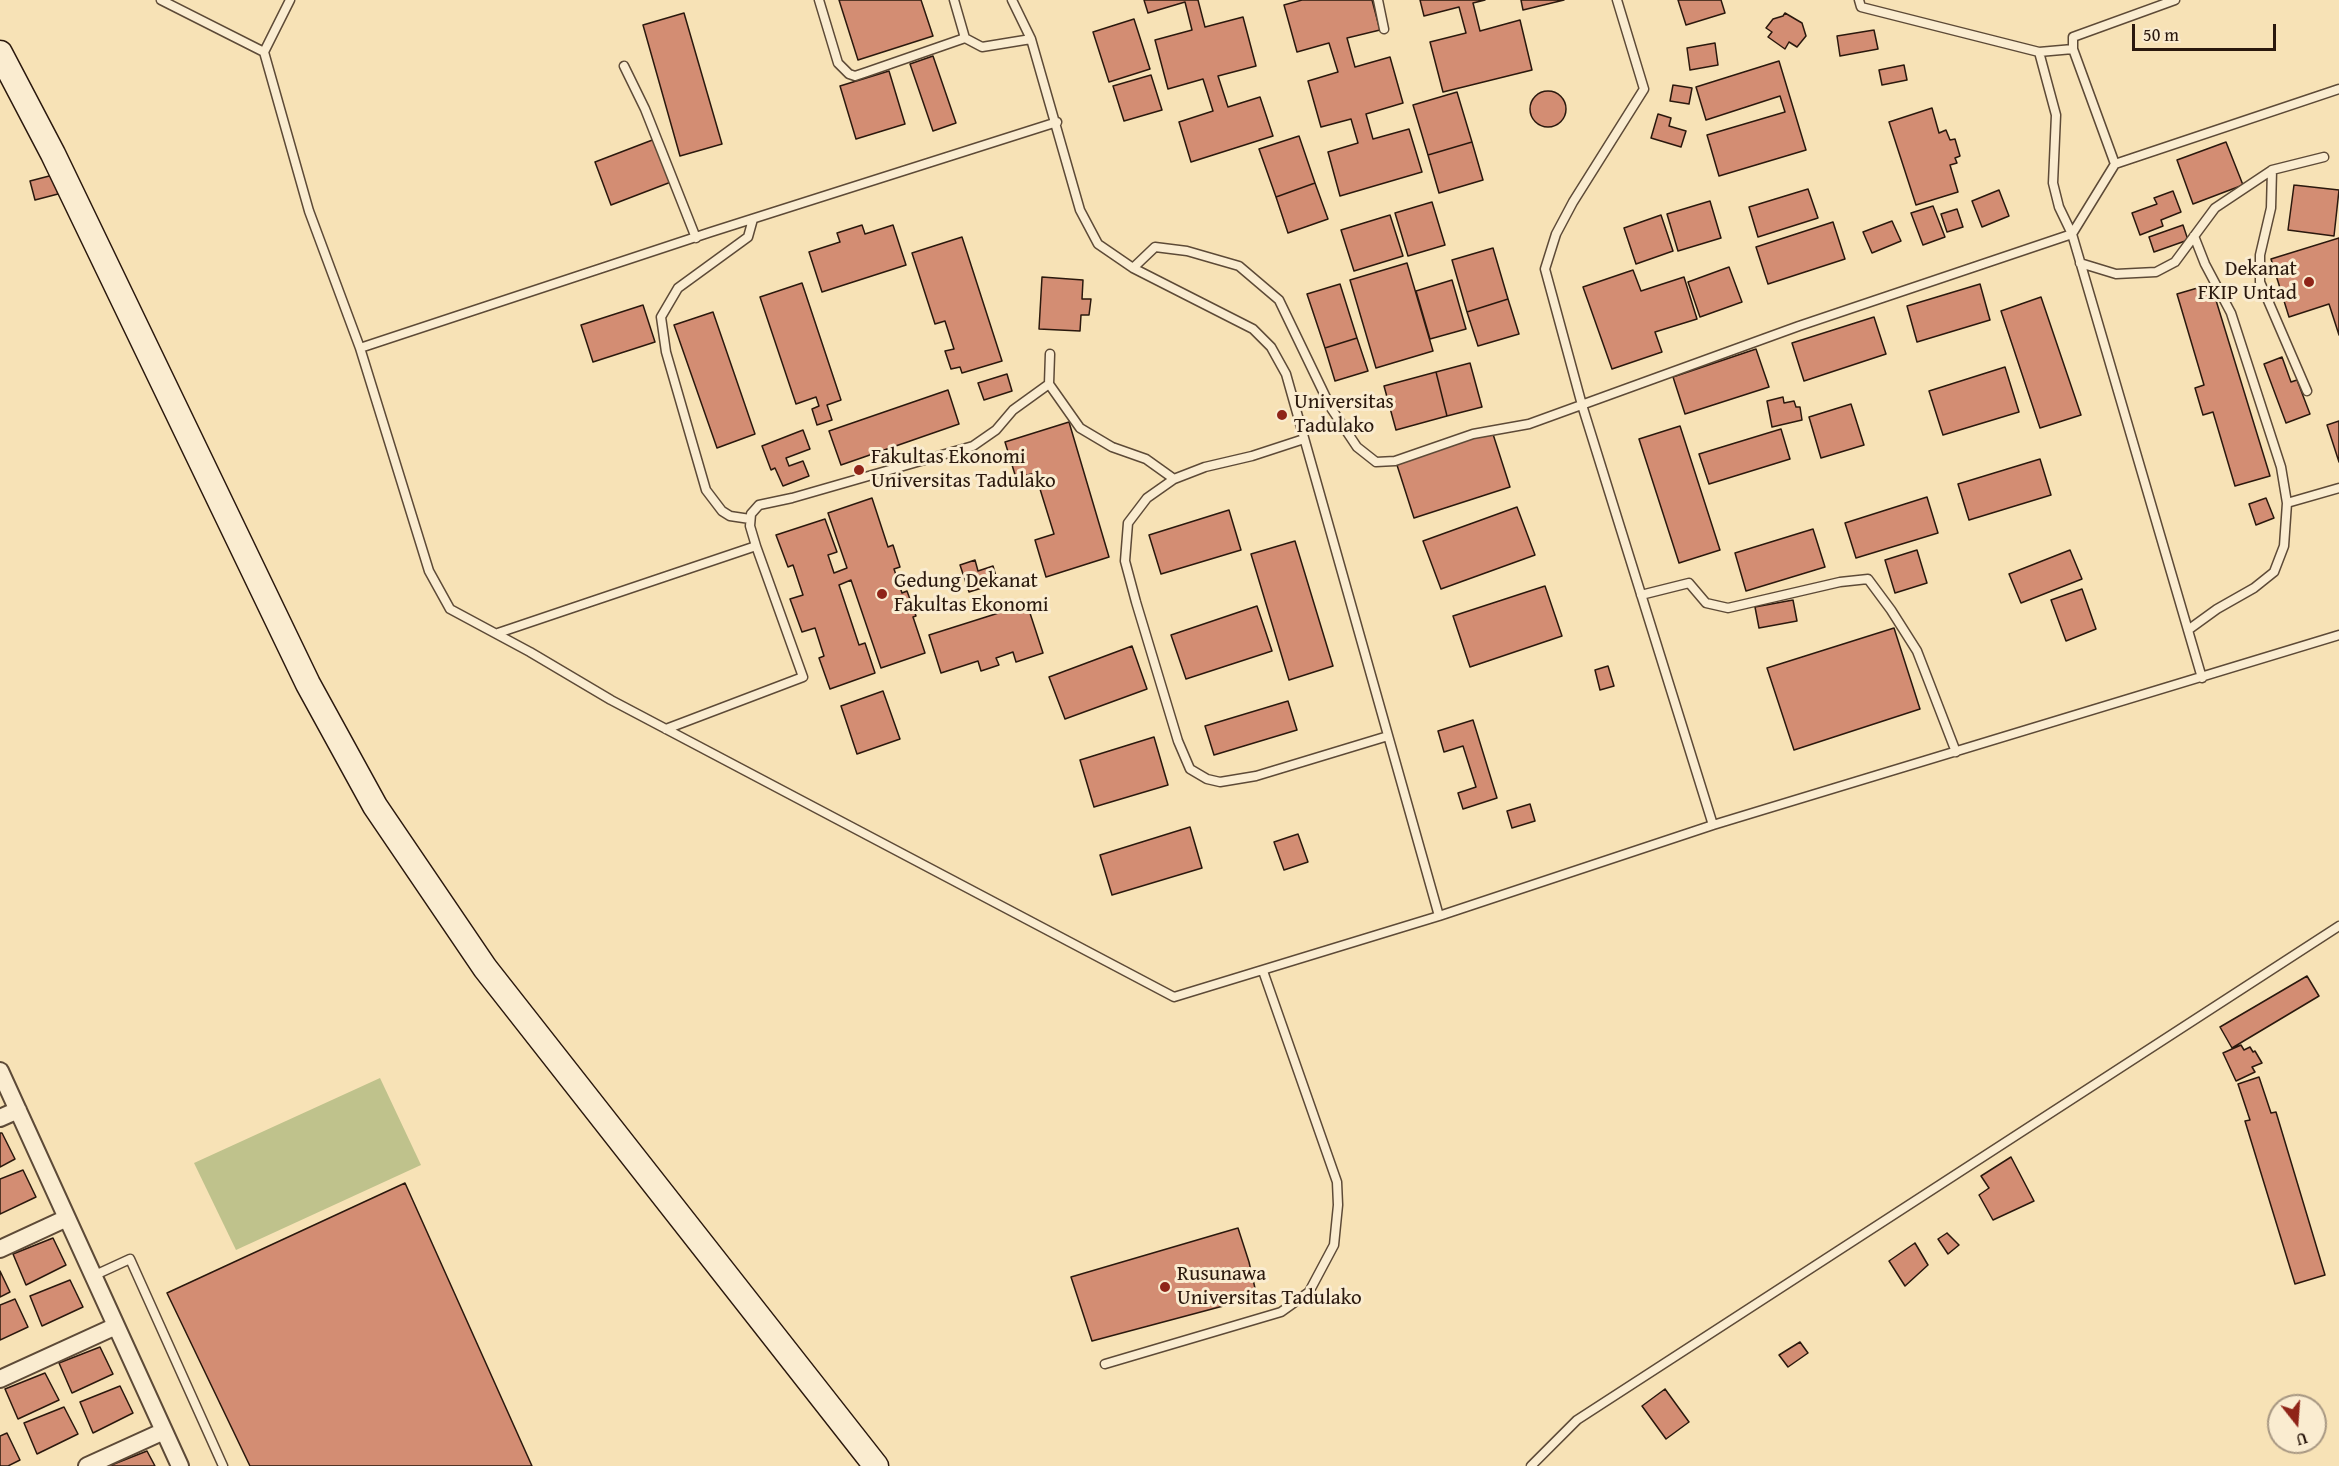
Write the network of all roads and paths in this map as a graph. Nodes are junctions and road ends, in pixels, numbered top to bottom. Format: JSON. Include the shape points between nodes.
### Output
{"nodes":[{"id":1,"x":161,"y":0,"type":"edge"},
{"id":2,"x":290,"y":0,"type":"edge"},
{"id":3,"x":819,"y":0,"type":"edge"},
{"id":4,"x":954,"y":0,"type":"edge"},
{"id":5,"x":1012,"y":0,"type":"edge"},
{"id":6,"x":1378,"y":0,"type":"edge"},
{"id":7,"x":1617,"y":0,"type":"edge"},
{"id":8,"x":1859,"y":0,"type":"edge"},
{"id":9,"x":2175,"y":0,"type":"edge"},
{"id":10,"x":1384,"y":29,"type":"dead end"},
{"id":11,"x":965,"y":38,"type":"junction"},
{"id":12,"x":1031,"y":39,"type":"junction"},
{"id":13,"x":2073,"y":49,"type":"junction"},
{"id":14,"x":264,"y":52,"type":"junction"},
{"id":15,"x":2039,"y":52,"type":"junction"},
{"id":16,"x":0,"y":53,"type":"edge"},
{"id":17,"x":624,"y":66,"type":"dead end"},
{"id":18,"x":2339,"y":88,"type":"edge"},
{"id":19,"x":1056,"y":122,"type":"junction"},
{"id":20,"x":2324,"y":157,"type":"dead end"},
{"id":21,"x":2115,"y":164,"type":"junction"},
{"id":22,"x":2272,"y":170,"type":"junction"},
{"id":23,"x":753,"y":219,"type":"junction"},
{"id":24,"x":2072,"y":234,"type":"junction"},
{"id":25,"x":2194,"y":236,"type":"junction"},
{"id":26,"x":696,"y":238,"type":"junction"},
{"id":27,"x":2080,"y":263,"type":"junction"},
{"id":28,"x":1133,"y":268,"type":"junction"},
{"id":29,"x":360,"y":348,"type":"junction"},
{"id":30,"x":1050,"y":354,"type":"dead end"},
{"id":31,"x":1049,"y":384,"type":"junction"},
{"id":32,"x":2307,"y":391,"type":"dead end"},
{"id":33,"x":1582,"y":405,"type":"junction"},
{"id":34,"x":1304,"y":440,"type":"junction"},
{"id":35,"x":1174,"y":479,"type":"junction"},
{"id":36,"x":2339,"y":488,"type":"edge"},
{"id":37,"x":2286,"y":503,"type":"junction"},
{"id":38,"x":750,"y":519,"type":"junction"},
{"id":39,"x":756,"y":546,"type":"junction"},
{"id":40,"x":1641,"y":595,"type":"junction"},
{"id":41,"x":2188,"y":630,"type":"junction"},
{"id":42,"x":498,"y":633,"type":"junction"},
{"id":43,"x":2339,"y":635,"type":"edge"},
{"id":44,"x":2202,"y":678,"type":"junction"},
{"id":45,"x":666,"y":729,"type":"junction"},
{"id":46,"x":1388,"y":736,"type":"junction"},
{"id":47,"x":1956,"y":752,"type":"junction"},
{"id":48,"x":1713,"y":825,"type":"junction"},
{"id":49,"x":1439,"y":916,"type":"junction"},
{"id":50,"x":2339,"y":926,"type":"edge"},
{"id":51,"x":1263,"y":971,"type":"junction"},
{"id":52,"x":0,"y":1071,"type":"edge"},
{"id":53,"x":18,"y":1110,"type":"junction"},
{"id":54,"x":0,"y":1118,"type":"edge"},
{"id":55,"x":67,"y":1218,"type":"junction"},
{"id":56,"x":0,"y":1249,"type":"edge"},
{"id":57,"x":93,"y":1275,"type":"junction"},
{"id":58,"x":116,"y":1326,"type":"junction"},
{"id":59,"x":1105,"y":1364,"type":"dead end"},
{"id":60,"x":0,"y":1379,"type":"edge"},
{"id":61,"x":164,"y":1431,"type":"junction"},
{"id":62,"x":87,"y":1466,"type":"edge"},
{"id":63,"x":180,"y":1466,"type":"edge"},
{"id":64,"x":223,"y":1466,"type":"edge"},
{"id":65,"x":876,"y":1466,"type":"edge"},
{"id":66,"x":1531,"y":1466,"type":"edge"}],
"edges":[{"from":1,"to":14,"type":"lane"},
{"from":2,"to":14,"type":"lane"},
{"from":3,"to":11,"type":"lane","via":[[838,63],[855,76]]},
{"from":4,"to":11,"type":"lane"},
{"from":5,"to":12,"type":"lane"},
{"from":6,"to":10,"type":"lane"},
{"from":7,"to":33,"type":"lane","via":[[1644,88],[1573,202],[1556,234],[1545,269]]},
{"from":8,"to":15,"type":"lane","via":[[1861,7]]},
{"from":9,"to":13,"type":"lane","via":[[2073,37]]},
{"from":11,"to":12,"type":"lane","via":[[982,47]]},
{"from":12,"to":19,"type":"lane"},
{"from":13,"to":15,"type":"lane"},
{"from":13,"to":21,"type":"lane"},
{"from":14,"to":29,"type":"lane","via":[[309,211]]},
{"from":15,"to":24,"type":"lane","via":[[2056,115],[2053,183]]},
{"from":16,"to":65,"type":"street","via":[[53,154],[308,684],[375,806],[485,968]]},
{"from":17,"to":26,"type":"lane"},
{"from":18,"to":21,"type":"lane"},
{"from":19,"to":23,"type":"lane"},
{"from":19,"to":28,"type":"lane","via":[[1080,210],[1098,244]]},
{"from":20,"to":22,"type":"lane"},
{"from":21,"to":24,"type":"lane"},
{"from":22,"to":25,"type":"lane","via":[[2215,208]]},
{"from":22,"to":32,"type":"lane","via":[[2271,208],[2260,255],[2260,282]]},
{"from":23,"to":26,"type":"lane"},
{"from":23,"to":38,"type":"lane","via":[[748,237],[678,288],[660,317],[666,352],[706,490],[722,511]]},
{"from":24,"to":27,"type":"lane"},
{"from":24,"to":33,"type":"lane","via":[[1799,326]]},
{"from":25,"to":27,"type":"lane","via":[[2175,262],[2157,272],[2116,274]]},
{"from":25,"to":37,"type":"lane","via":[[2231,313],[2281,467]]},
{"from":26,"to":29,"type":"lane"},
{"from":27,"to":41,"type":"lane"},
{"from":28,"to":33,"type":"lane","via":[[1155,247],[1187,251],[1239,266],[1279,300],[1331,408],[1357,447],[1376,462],[1395,461],[1473,434],[1529,424]]},
{"from":28,"to":34,"type":"lane","via":[[1253,329],[1271,348],[1286,374]]},
{"from":29,"to":42,"type":"lane","via":[[429,571],[450,609]]},
{"from":30,"to":31,"type":"lane"},
{"from":31,"to":35,"type":"lane","via":[[1080,428],[1112,447],[1146,459]]},
{"from":31,"to":38,"type":"lane","via":[[973,446],[759,506]]},
{"from":33,"to":40,"type":"lane"},
{"from":34,"to":35,"type":"lane"},
{"from":34,"to":46,"type":"lane"},
{"from":35,"to":46,"type":"lane","via":[[1147,498],[1128,523],[1125,561],[1178,741],[1190,769],[1220,782],[1256,776]]},
{"from":36,"to":37,"type":"lane"},
{"from":37,"to":41,"type":"lane","via":[[2284,546],[2274,572]]},
{"from":38,"to":39,"type":"lane"},
{"from":39,"to":42,"type":"lane"},
{"from":39,"to":45,"type":"lane","via":[[803,677]]},
{"from":40,"to":47,"type":"lane","via":[[1689,583],[1706,603],[1728,608],[1868,579],[1917,651]]},
{"from":40,"to":48,"type":"lane"},
{"from":41,"to":44,"type":"lane"},
{"from":42,"to":45,"type":"lane"},
{"from":43,"to":44,"type":"lane"},
{"from":44,"to":47,"type":"lane"},
{"from":45,"to":51,"type":"lane","via":[[1174,997]]},
{"from":46,"to":49,"type":"lane"},
{"from":47,"to":48,"type":"lane"},
{"from":48,"to":49,"type":"lane"},
{"from":49,"to":51,"type":"lane"},
{"from":50,"to":66,"type":"lane","via":[[1576,1420]]},
{"from":51,"to":59,"type":"lane","via":[[1337,1182],[1334,1245],[1309,1292],[1281,1312]]},
{"from":52,"to":53,"type":"street"},
{"from":53,"to":54,"type":"street"},
{"from":53,"to":55,"type":"street"},
{"from":55,"to":56,"type":"street"},
{"from":55,"to":57,"type":"street"},
{"from":57,"to":58,"type":"street"},
{"from":57,"to":64,"type":"lane","via":[[130,1259]]},
{"from":58,"to":60,"type":"street"},
{"from":58,"to":61,"type":"street"},
{"from":61,"to":62,"type":"street"},
{"from":61,"to":63,"type":"street"}]}
